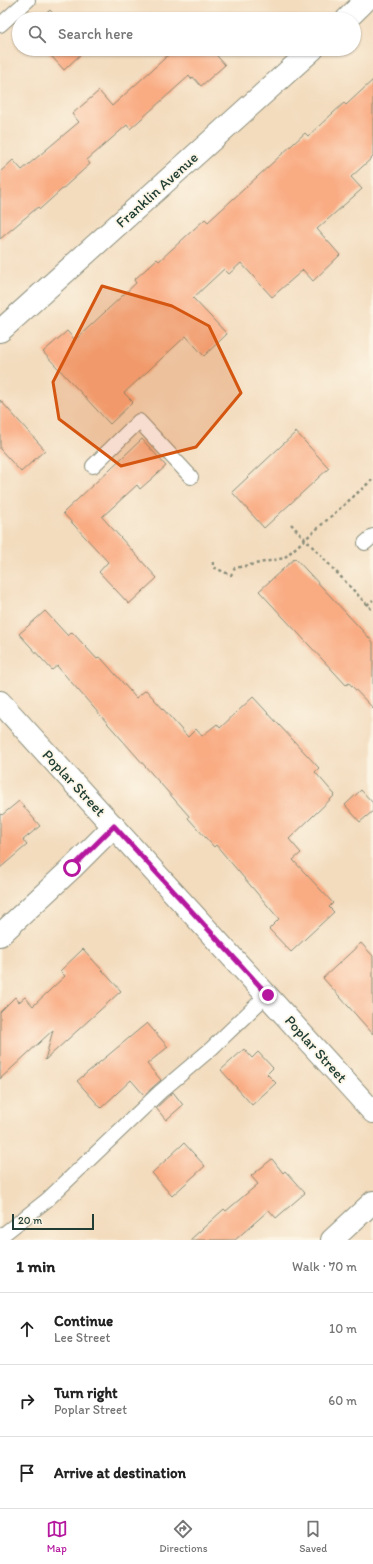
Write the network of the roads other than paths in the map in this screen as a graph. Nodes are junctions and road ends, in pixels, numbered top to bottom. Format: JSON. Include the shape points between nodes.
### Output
{"nodes":[{"id":1,"x":28,"y":0,"type":"edge"},
{"id":2,"x":366,"y":0,"type":"edge"},
{"id":3,"x":14,"y":12,"type":"edge"},
{"id":4,"x":354,"y":12,"type":"edge"},
{"id":5,"x":12,"y":14,"type":"edge"},
{"id":6,"x":0,"y":24,"type":"edge"},
{"id":7,"x":305,"y":56,"type":"edge"},
{"id":8,"x":0,"y":331,"type":"edge"},
{"id":9,"x":93,"y":466,"type":"dead end"},
{"id":10,"x":191,"y":477,"type":"dead end"},
{"id":11,"x":0,"y":702,"type":"edge"},
{"id":12,"x":114,"y":826,"type":"junction"},
{"id":13,"x":0,"y":935,"type":"edge"},
{"id":14,"x":268,"y":995,"type":"junction"},
{"id":15,"x":373,"y":1112,"type":"edge"},
{"id":16,"x":373,"y":1202,"type":"edge"},
{"id":17,"x":0,"y":1238,"type":"edge"},
{"id":18,"x":332,"y":1240,"type":"edge"}],
"edges":[{"from":1,"to":3,"type":"lane"},
{"from":2,"to":4,"type":"street"},
{"from":5,"to":6,"type":"lane"},
{"from":7,"to":8,"type":"street","name":"Franklin Avenue"},
{"from":9,"to":10,"type":"lane","via":[[138,421]]},
{"from":11,"to":12,"type":"street","name":"Poplar Street"},
{"from":12,"to":13,"type":"street"},
{"from":12,"to":14,"type":"street","name":"Poplar Street"},
{"from":14,"to":15,"type":"street","name":"Poplar Street"},
{"from":14,"to":17,"type":"lane","via":[[212,1048],[160,1092],[47,1200]]},
{"from":16,"to":18,"type":"street"}]}
